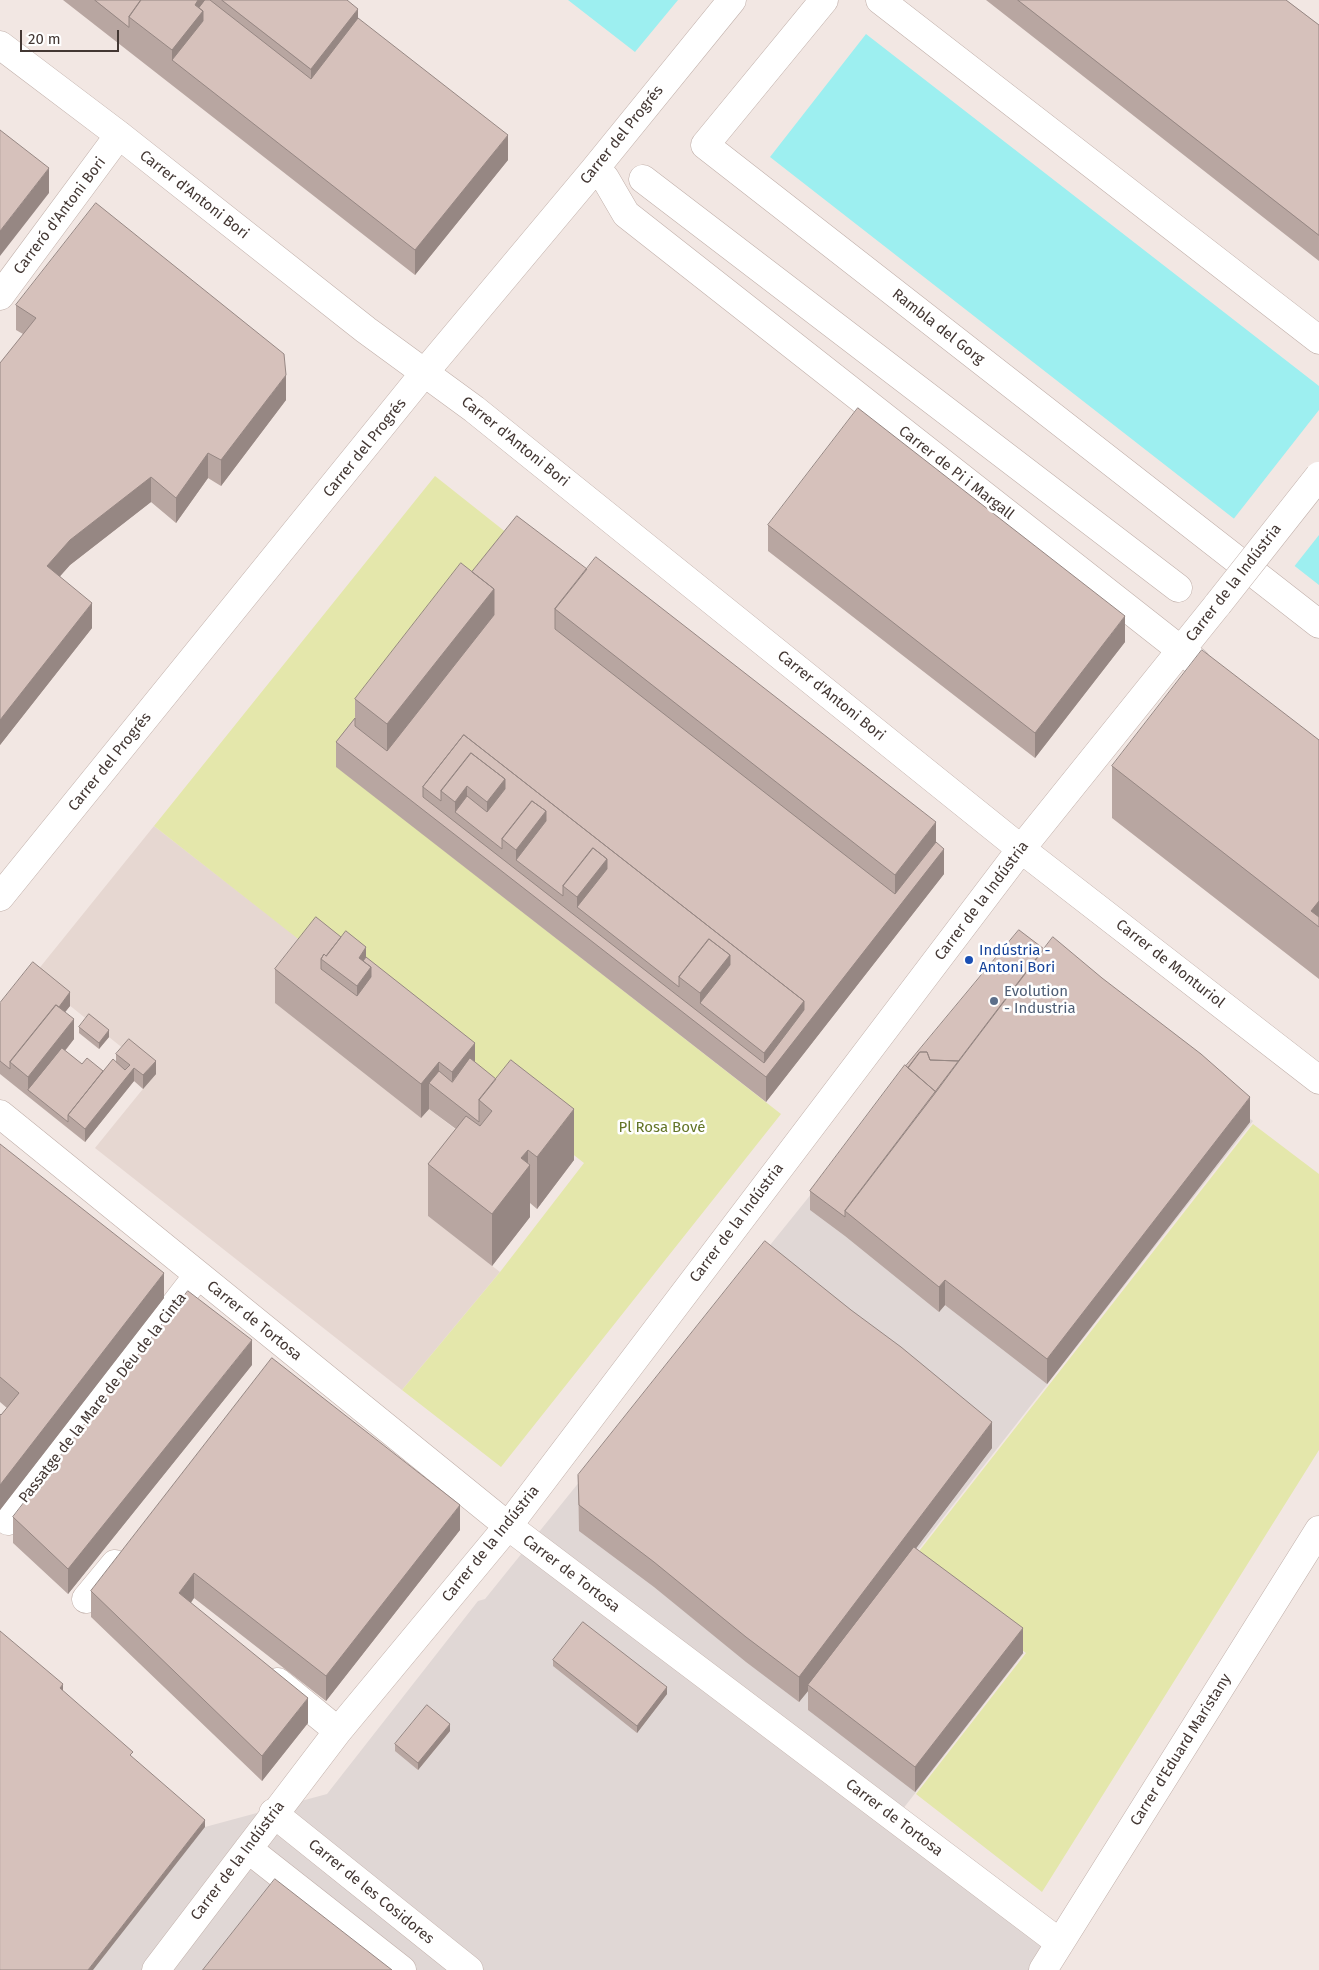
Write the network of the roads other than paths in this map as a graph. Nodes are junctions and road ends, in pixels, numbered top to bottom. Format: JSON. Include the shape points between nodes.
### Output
{"nodes":[{"id":1,"x":732,"y":0,"type":"edge"},
{"id":2,"x":824,"y":0,"type":"edge"},
{"id":3,"x":880,"y":0,"type":"edge"},
{"id":4,"x":0,"y":46,"type":"edge"},
{"id":5,"x":119,"y":135,"type":"junction"},
{"id":6,"x":605,"y":178,"type":"dead end"},
{"id":7,"x":643,"y":179,"type":"dead end"},
{"id":8,"x":0,"y":296,"type":"edge"},
{"id":9,"x":1319,"y":340,"type":"edge"},
{"id":10,"x":426,"y":372,"type":"junction"},
{"id":11,"x":1319,"y":476,"type":"edge"},
{"id":12,"x":1178,"y":588,"type":"dead end"},
{"id":13,"x":1319,"y":624,"type":"edge"},
{"id":14,"x":1182,"y":649,"type":"junction"},
{"id":15,"x":1212,"y":674,"type":"edge"},
{"id":16,"x":1021,"y":849,"type":"junction"},
{"id":17,"x":0,"y":897,"type":"edge"},
{"id":18,"x":1319,"y":1080,"type":"edge"},
{"id":19,"x":0,"y":1114,"type":"edge"},
{"id":20,"x":198,"y":1276,"type":"junction"},
{"id":21,"x":8,"y":1521,"type":"dead end"},
{"id":22,"x":508,"y":1526,"type":"junction"},
{"id":23,"x":1319,"y":1530,"type":"edge"},
{"id":24,"x":129,"y":1546,"type":"edge"},
{"id":25,"x":86,"y":1599,"type":"dead end"},
{"id":26,"x":255,"y":1664,"type":"edge"},
{"id":27,"x":338,"y":1731,"type":"junction"},
{"id":28,"x":273,"y":1813,"type":"junction"},
{"id":29,"x":248,"y":1849,"type":"junction"},
{"id":30,"x":1060,"y":1943,"type":"junction"},
{"id":31,"x":156,"y":1970,"type":"edge"},
{"id":32,"x":402,"y":1970,"type":"edge"},
{"id":33,"x":469,"y":1970,"type":"edge"},
{"id":34,"x":1043,"y":1970,"type":"edge"}],
"edges":[{"from":1,"to":10,"type":"street","name":"Carrer del Progrés"},
{"from":2,"to":13,"type":"street","name":"Rambla del Gorg","via":[[705,144]]},
{"from":3,"to":9,"type":"street"},
{"from":4,"to":5,"type":"street","name":"Carrer d'Antoni Bori"},
{"from":5,"to":8,"type":"street","name":"Carreró d'Antoni Bori"},
{"from":5,"to":10,"type":"street","name":"Carrer d'Antoni Bori","via":[[366,330]]},
{"from":6,"to":14,"type":"street","name":"Carrer de Pi i Margall","via":[[626,214]]},
{"from":7,"to":12,"type":"street"},
{"from":10,"to":16,"type":"street","name":"Carrer d'Antoni Bori"},
{"from":10,"to":17,"type":"street","name":"Carrer del Progrés"},
{"from":11,"to":14,"type":"street","name":"Carrer de la Indústria","bridge":true},
{"from":14,"to":15,"type":"street","name":"Carrer de Pi i Margall"},
{"from":14,"to":16,"type":"street","name":"Carrer de la Indústria"},
{"from":16,"to":18,"type":"street","name":"Carrer de Monturiol"},
{"from":16,"to":22,"type":"street","name":"Carrer de la Indústria"},
{"from":19,"to":20,"type":"street","name":"Carrer de Tortosa"},
{"from":20,"to":21,"type":"street","name":"Passatge de la Mare de Déu de la Cinta"},
{"from":20,"to":22,"type":"street","name":"Carrer de Tortosa","via":[[282,1356]]},
{"from":22,"to":27,"type":"street","name":"Carrer de la Indústria"},
{"from":22,"to":30,"type":"street","name":"Carrer de Tortosa"},
{"from":23,"to":30,"type":"street","name":"Carrer d'Eduard Maristany"},
{"from":24,"to":25,"type":"street"},
{"from":26,"to":27,"type":"street"},
{"from":27,"to":28,"type":"street","name":"Carrer de la Indústria"},
{"from":28,"to":29,"type":"street","name":"Carrer de la Indústria"},
{"from":28,"to":33,"type":"street","name":"Carrer de les Cosidores"},
{"from":29,"to":31,"type":"street","name":"Carrer de la Indústria"},
{"from":29,"to":32,"type":"street"},
{"from":30,"to":34,"type":"street","name":"Carrer d'Eduard Maristany"}]}
